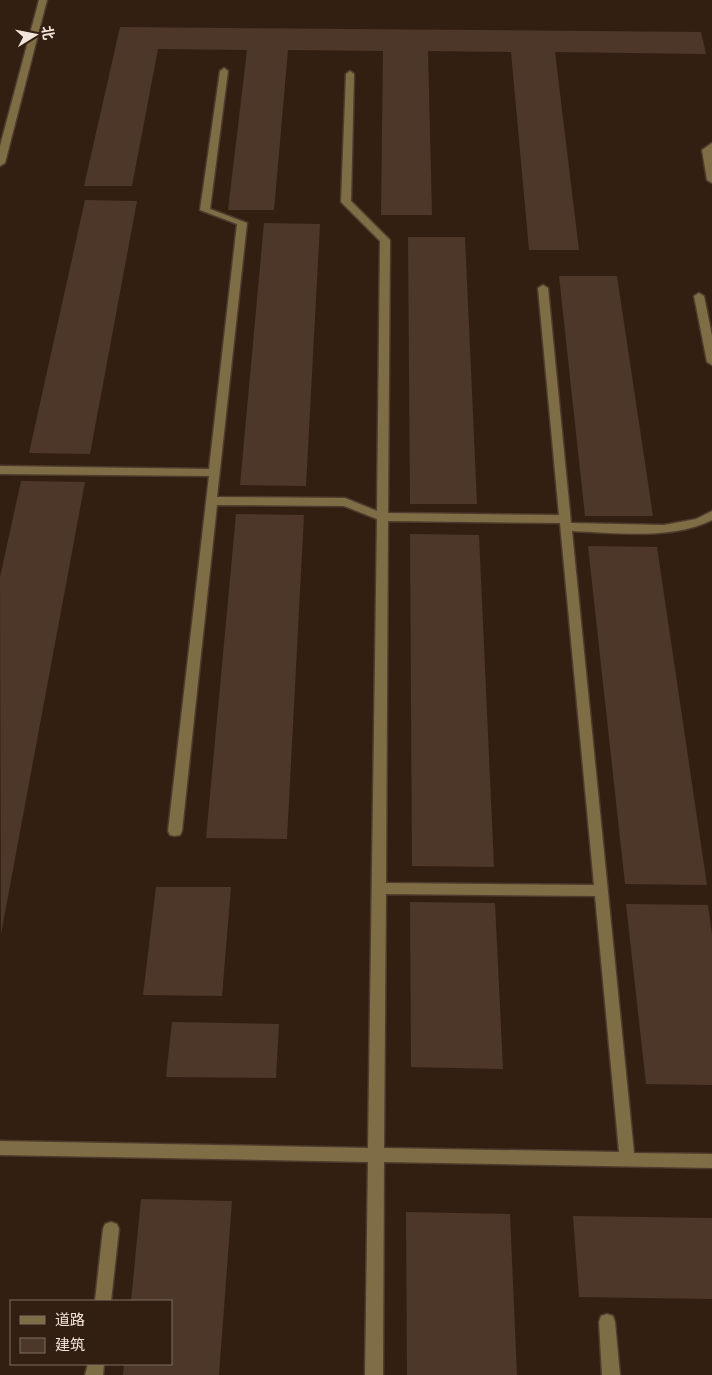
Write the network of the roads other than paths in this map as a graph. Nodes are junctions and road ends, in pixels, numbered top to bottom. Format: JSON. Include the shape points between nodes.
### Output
{"nodes":[{"id":1,"x":43,"y":0,"type":"edge"},
{"id":2,"x":224,"y":71,"type":"dead end"},
{"id":3,"x":350,"y":74,"type":"dead end"},
{"id":4,"x":712,"y":146,"type":"edge"},
{"id":5,"x":0,"y":162,"type":"edge"},
{"id":6,"x":712,"y":180,"type":"edge"},
{"id":7,"x":543,"y":288,"type":"dead end"},
{"id":8,"x":699,"y":296,"type":"dead end"},
{"id":9,"x":712,"y":362,"type":"edge"},
{"id":10,"x":0,"y":470,"type":"edge"},
{"id":11,"x":214,"y":473,"type":"junction"},
{"id":12,"x":211,"y":501,"type":"junction"},
{"id":13,"x":712,"y":516,"type":"edge"},
{"id":14,"x":382,"y":517,"type":"junction"},
{"id":15,"x":566,"y":523,"type":"junction"},
{"id":16,"x":175,"y":831,"type":"dead end"},
{"id":17,"x":379,"y":888,"type":"junction"},
{"id":18,"x":601,"y":891,"type":"junction"},
{"id":19,"x":0,"y":1148,"type":"edge"},
{"id":20,"x":377,"y":1154,"type":"junction"},
{"id":21,"x":627,"y":1159,"type":"junction"},
{"id":22,"x":712,"y":1160,"type":"edge"},
{"id":23,"x":111,"y":1229,"type":"dead end"},
{"id":24,"x":103,"y":1300,"type":"edge"},
{"id":25,"x":607,"y":1322,"type":"dead end"},
{"id":26,"x":374,"y":1375,"type":"edge"},
{"id":27,"x":611,"y":1375,"type":"edge"}],
"edges":[{"from":1,"to":5,"type":"street"},
{"from":2,"to":11,"type":"street","via":[[205,210],[242,222]]},
{"from":3,"to":14,"type":"street","via":[[346,202],[385,240]]},
{"from":4,"to":6,"type":"street","via":[[706,150]]},
{"from":7,"to":15,"type":"street"},
{"from":8,"to":9,"type":"street"},
{"from":10,"to":11,"type":"street"},
{"from":11,"to":12,"type":"street"},
{"from":12,"to":14,"type":"street","via":[[346,502]]},
{"from":12,"to":16,"type":"street"},
{"from":13,"to":15,"type":"street","via":[[699,523],[667,528]]},
{"from":14,"to":15,"type":"street"},
{"from":14,"to":17,"type":"street"},
{"from":15,"to":18,"type":"street"},
{"from":17,"to":18,"type":"street"},
{"from":17,"to":20,"type":"street"},
{"from":18,"to":21,"type":"street"},
{"from":19,"to":20,"type":"street"},
{"from":20,"to":21,"type":"street"},
{"from":20,"to":26,"type":"street"},
{"from":21,"to":22,"type":"street"},
{"from":23,"to":24,"type":"street"},
{"from":25,"to":27,"type":"street"}]}
